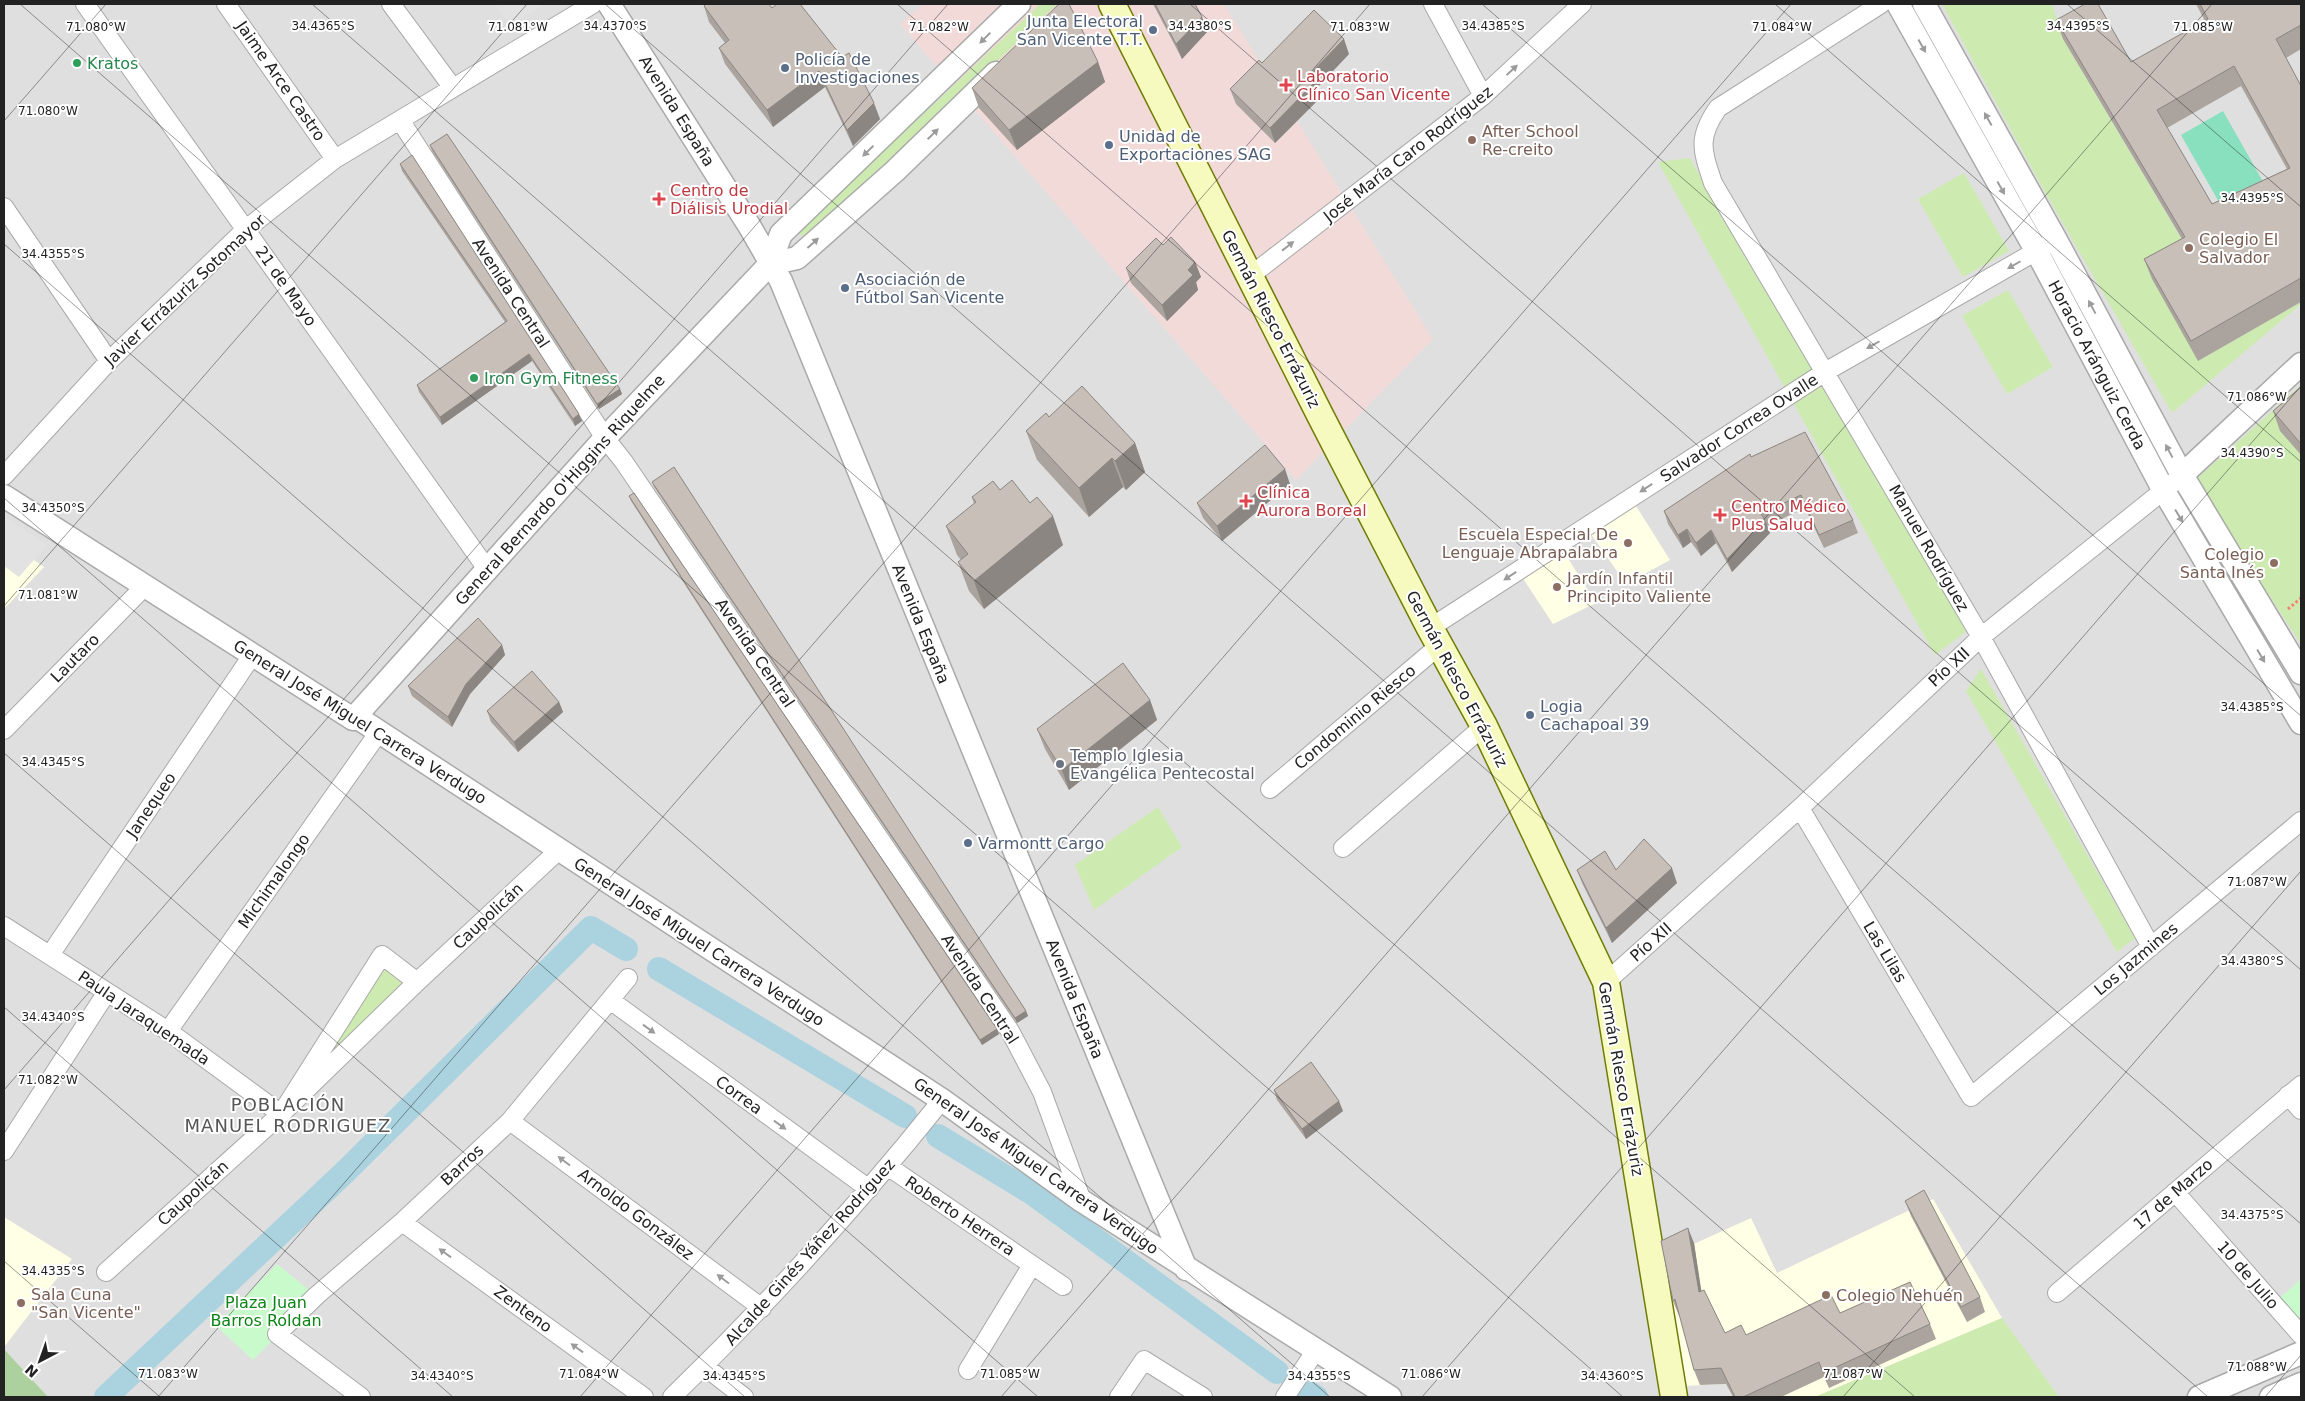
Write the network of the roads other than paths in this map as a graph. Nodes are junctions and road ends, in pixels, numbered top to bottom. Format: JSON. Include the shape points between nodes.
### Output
{"nodes":[{"id":1,"x":84,"y":4,"type":"edge"},
{"id":2,"x":226,"y":4,"type":"edge"},
{"id":3,"x":391,"y":4,"type":"edge"},
{"id":4,"x":593,"y":4,"type":"edge"},
{"id":5,"x":609,"y":4,"type":"edge"},
{"id":6,"x":1019,"y":4,"type":"edge"},
{"id":7,"x":1112,"y":4,"type":"edge"},
{"id":8,"x":1433,"y":4,"type":"edge"},
{"id":9,"x":1582,"y":4,"type":"edge"},
{"id":10,"x":1881,"y":4,"type":"edge"},
{"id":11,"x":1898,"y":4,"type":"edge"},
{"id":12,"x":1924,"y":4,"type":"edge"},
{"id":13,"x":1012,"y":57,"type":"edge"},
{"id":14,"x":453,"y":88,"type":"junction"},
{"id":15,"x":1483,"y":96,"type":"junction"},
{"id":16,"x":400,"y":120,"type":"junction"},
{"id":17,"x":335,"y":159,"type":"junction"},
{"id":18,"x":4,"y":207,"type":"edge"},
{"id":19,"x":246,"y":229,"type":"junction"},
{"id":20,"x":2056,"y":240,"type":"junction"},
{"id":21,"x":2037,"y":252,"type":"junction"},
{"id":22,"x":770,"y":264,"type":"junction"},
{"id":23,"x":1250,"y":276,"type":"junction"},
{"id":24,"x":109,"y":361,"type":"junction"},
{"id":25,"x":2301,"y":364,"type":"edge"},
{"id":26,"x":1825,"y":372,"type":"junction"},
{"id":27,"x":605,"y":438,"type":"junction"},
{"id":28,"x":2182,"y":475,"type":"junction"},
{"id":29,"x":4,"y":476,"type":"edge"},
{"id":30,"x":2164,"y":490,"type":"junction"},
{"id":31,"x":4,"y":496,"type":"edge"},
{"id":32,"x":487,"y":569,"type":"junction"},
{"id":33,"x":145,"y":586,"type":"junction"},
{"id":34,"x":1435,"y":636,"type":"junction"},
{"id":35,"x":1981,"y":637,"type":"junction"},
{"id":36,"x":253,"y":654,"type":"junction"},
{"id":37,"x":2301,"y":673,"type":"edge"},
{"id":38,"x":353,"y":719,"type":"junction"},
{"id":39,"x":2301,"y":723,"type":"edge"},
{"id":40,"x":1484,"y":726,"type":"junction"},
{"id":41,"x":4,"y":730,"type":"edge"},
{"id":42,"x":379,"y":732,"type":"junction"},
{"id":43,"x":1270,"y":789,"type":"dead end"},
{"id":44,"x":1800,"y":808,"type":"junction"},
{"id":45,"x":2301,"y":821,"type":"edge"},
{"id":46,"x":1343,"y":848,"type":"dead end"},
{"id":47,"x":559,"y":850,"type":"junction"},
{"id":48,"x":4,"y":926,"type":"edge"},
{"id":49,"x":2151,"y":947,"type":"junction"},
{"id":50,"x":50,"y":955,"type":"junction"},
{"id":51,"x":628,"y":978,"type":"dead end"},
{"id":52,"x":417,"y":982,"type":"junction"},
{"id":53,"x":1606,"y":982,"type":"junction"},
{"id":54,"x":107,"y":992,"type":"junction"},
{"id":55,"x":610,"y":1000,"type":"junction"},
{"id":56,"x":168,"y":1031,"type":"junction"},
{"id":57,"x":2295,"y":1090,"type":"edge"},
{"id":58,"x":1971,"y":1097,"type":"joint"},
{"id":59,"x":942,"y":1100,"type":"junction"},
{"id":60,"x":2301,"y":1110,"type":"edge"},
{"id":61,"x":281,"y":1114,"type":"junction"},
{"id":62,"x":510,"y":1121,"type":"junction"},
{"id":63,"x":4,"y":1151,"type":"edge"},
{"id":64,"x":888,"y":1167,"type":"junction"},
{"id":65,"x":869,"y":1189,"type":"junction"},
{"id":66,"x":2175,"y":1192,"type":"junction"},
{"id":67,"x":1082,"y":1201,"type":"junction"},
{"id":68,"x":402,"y":1222,"type":"junction"},
{"id":69,"x":1032,"y":1265,"type":"junction"},
{"id":70,"x":1186,"y":1269,"type":"junction"},
{"id":71,"x":106,"y":1272,"type":"dead end"},
{"id":72,"x":1063,"y":1286,"type":"dead end"},
{"id":73,"x":2057,"y":1293,"type":"dead end"},
{"id":74,"x":762,"y":1308,"type":"junction"},
{"id":75,"x":2301,"y":1335,"type":"edge"},
{"id":76,"x":1316,"y":1350,"type":"junction"},
{"id":77,"x":2301,"y":1352,"type":"edge"},
{"id":78,"x":704,"y":1366,"type":"junction"},
{"id":79,"x":968,"y":1370,"type":"dead end"},
{"id":80,"x":361,"y":1397,"type":"edge"},
{"id":81,"x":644,"y":1397,"type":"edge"},
{"id":82,"x":672,"y":1397,"type":"edge"},
{"id":83,"x":744,"y":1397,"type":"edge"},
{"id":84,"x":1120,"y":1397,"type":"edge"},
{"id":85,"x":1203,"y":1397,"type":"edge"},
{"id":86,"x":1286,"y":1397,"type":"edge"},
{"id":87,"x":1390,"y":1397,"type":"edge"},
{"id":88,"x":1674,"y":1397,"type":"edge"},
{"id":89,"x":2199,"y":1397,"type":"edge"}],
"edges":[{"from":1,"to":19,"type":"street","name":"21 de Mayo"},
{"from":2,"to":17,"type":"street","name":"Jaime Arce Castro"},
{"from":3,"to":14,"type":"street"},
{"from":4,"to":14,"type":"street","name":"Javier Errázuriz Sotomayor"},
{"from":5,"to":22,"type":"street","name":"Avenida España"},
{"from":6,"to":22,"type":"street","name":"General Bernardo O'Higgins Riquelme","one_way":true,"via":[[781,234]]},
{"from":7,"to":23,"type":"main road","name":"Germán Riesco Errázuriz"},
{"from":8,"to":15,"type":"street"},
{"from":15,"to":9,"type":"street","name":"José María Caro Rodríguez","one_way":true},
{"from":10,"to":26,"type":"street","name":"Manuel Rodríguez","via":[[1718,108],[1704,133],[1702,153],[1713,183]]},
{"from":11,"to":21,"type":"street","name":"Horacio Aránguiz Cerda","one_way":true},
{"from":20,"to":12,"type":"street","name":"Horacio Aránguiz Cerda","one_way":true},
{"from":22,"to":13,"type":"street","one_way":true,"via":[[797,258],[894,171]]},
{"from":14,"to":16,"type":"street","name":"Javier Errázuriz Sotomayor"},
{"from":23,"to":15,"type":"street","name":"José María Caro Rodríguez","one_way":true},
{"from":16,"to":17,"type":"street","name":"Javier Errázuriz Sotomayor"},
{"from":16,"to":27,"type":"street","name":"Avenida Central"},
{"from":17,"to":19,"type":"street","name":"Javier Errázuriz Sotomayor"},
{"from":18,"to":24,"type":"street"},
{"from":19,"to":24,"type":"street","name":"Javier Errázuriz Sotomayor"},
{"from":19,"to":32,"type":"street","name":"21 de Mayo"},
{"from":20,"to":21,"type":"street","name":"Salvador Correa Ovalle"},
{"from":28,"to":20,"type":"street","name":"Horacio Aránguiz Cerda","one_way":true},
{"from":21,"to":26,"type":"street","name":"Salvador Correa Ovalle","one_way":true},
{"from":21,"to":30,"type":"street","name":"Horacio Aránguiz Cerda"},
{"from":22,"to":27,"type":"street","name":"General Bernardo O'Higgins Riquelme"},
{"from":22,"to":70,"type":"street","name":"Avenida España","via":[[781,281]]},
{"from":23,"to":34,"type":"main road","name":"Germán Riesco Errázuriz"},
{"from":24,"to":29,"type":"street","name":"Javier Errázuriz Sotomayor"},
{"from":25,"to":28,"type":"street","name":"Pío XII"},
{"from":26,"to":34,"type":"street","name":"Salvador Correa Ovalle","one_way":true},
{"from":26,"to":35,"type":"street","name":"Manuel Rodríguez"},
{"from":27,"to":32,"type":"street","name":"General Bernardo O'Higgins Riquelme"},
{"from":27,"to":67,"type":"street","name":"Avenida Central","via":[[1010,1032],[1042,1092]]},
{"from":28,"to":30,"type":"street","name":"Pío XII"},
{"from":28,"to":37,"type":"street","name":"Horacio Aránguiz Cerda"},
{"from":30,"to":35,"type":"street","name":"Pío XII"},
{"from":30,"to":39,"type":"street","name":"Horacio Aránguiz Cerda","one_way":true},
{"from":31,"to":33,"type":"street","name":"General José Miguel Carrera Verdugo"},
{"from":32,"to":38,"type":"street","name":"General Bernardo O'Higgins Riquelme"},
{"from":33,"to":36,"type":"street","name":"General José Miguel Carrera Verdugo"},
{"from":33,"to":41,"type":"street","name":"Lautaro"},
{"from":34,"to":40,"type":"main road","name":"Germán Riesco Errázuriz"},
{"from":34,"to":43,"type":"street","name":"Condominio Riesco"},
{"from":35,"to":44,"type":"street","name":"Pío XII"},
{"from":35,"to":49,"type":"street","name":"Manuel Rodríguez"},
{"from":36,"to":38,"type":"street","name":"General José Miguel Carrera Verdugo"},
{"from":36,"to":50,"type":"street","name":"Janequeo"},
{"from":38,"to":42,"type":"street","name":"General José Miguel Carrera Verdugo","via":[[358,718]]},
{"from":40,"to":46,"type":"street"},
{"from":40,"to":53,"type":"main road","name":"Germán Riesco Errázuriz"},
{"from":42,"to":47,"type":"street","name":"General José Miguel Carrera Verdugo"},
{"from":42,"to":56,"type":"street","name":"Michimalongo"},
{"from":44,"to":53,"type":"street","name":"Pío XII"},
{"from":44,"to":58,"type":"street","name":"Las Lilas"},
{"from":45,"to":49,"type":"street","name":"Los Jazmines"},
{"from":47,"to":52,"type":"street","name":"Caupolicán"},
{"from":47,"to":59,"type":"street","name":"General José Miguel Carrera Verdugo"},
{"from":48,"to":50,"type":"street","name":"Paula Jaraquemada"},
{"from":49,"to":58,"type":"street","name":"Los Jazmines"},
{"from":50,"to":54,"type":"street","name":"Paula Jaraquemada"},
{"from":51,"to":55,"type":"street","name":"Barros"},
{"from":52,"to":61,"type":"street","name":"Caupolicán"},
{"from":52,"to":61,"type":"street","name":"Caupolicán","via":[[382,955]]},
{"from":53,"to":88,"type":"main road","name":"Germán Riesco Errázuriz"},
{"from":54,"to":56,"type":"street","name":"Paula Jaraquemada"},
{"from":54,"to":63,"type":"street"},
{"from":55,"to":62,"type":"street","name":"Barros"},
{"from":55,"to":65,"type":"street","name":"Correa","one_way":true},
{"from":56,"to":61,"type":"street","name":"Paula Jaraquemada"},
{"from":57,"to":60,"type":"street"},
{"from":57,"to":66,"type":"street","name":"17 de Marzo"},
{"from":59,"to":64,"type":"street","name":"Alcalde Ginés Yáñez Rodríguez"},
{"from":59,"to":67,"type":"street","name":"General José Miguel Carrera Verdugo"},
{"from":61,"to":71,"type":"street","name":"Caupolicán"},
{"from":62,"to":68,"type":"street","name":"Barros"},
{"from":74,"to":62,"type":"street","name":"Arnoldo González","one_way":true},
{"from":64,"to":65,"type":"street","name":"Alcalde Ginés Yáñez Rodríguez"},
{"from":64,"to":69,"type":"street","name":"Roberto Herrera"},
{"from":65,"to":74,"type":"street","name":"Alcalde Ginés Yáñez Rodríguez"},
{"from":66,"to":73,"type":"street","name":"17 de Marzo"},
{"from":66,"to":75,"type":"street","name":"10 de Julio"},
{"from":67,"to":70,"type":"street","name":"General José Miguel Carrera Verdugo"},
{"from":68,"to":80,"type":"street","name":"Barros","via":[[316,1296],[278,1334]]},
{"from":81,"to":68,"type":"street","name":"Zenteno","one_way":true},
{"from":69,"to":72,"type":"street","name":"Roberto Herrera"},
{"from":69,"to":79,"type":"street","name":"Roberto Herrera"},
{"from":70,"to":76,"type":"street","name":"General José Miguel Carrera Verdugo"},
{"from":74,"to":78,"type":"street","name":"Alcalde Ginés Yáñez Rodríguez"},
{"from":76,"to":86,"type":"street"},
{"from":76,"to":87,"type":"street","name":"General José Miguel Carrera Verdugo"},
{"from":77,"to":89,"type":"street"},
{"from":78,"to":82,"type":"street","name":"Alcalde Ginés Yáñez Rodríguez"},
{"from":78,"to":83,"type":"street"},
{"from":84,"to":85,"type":"street","via":[[1144,1360]]}]}
